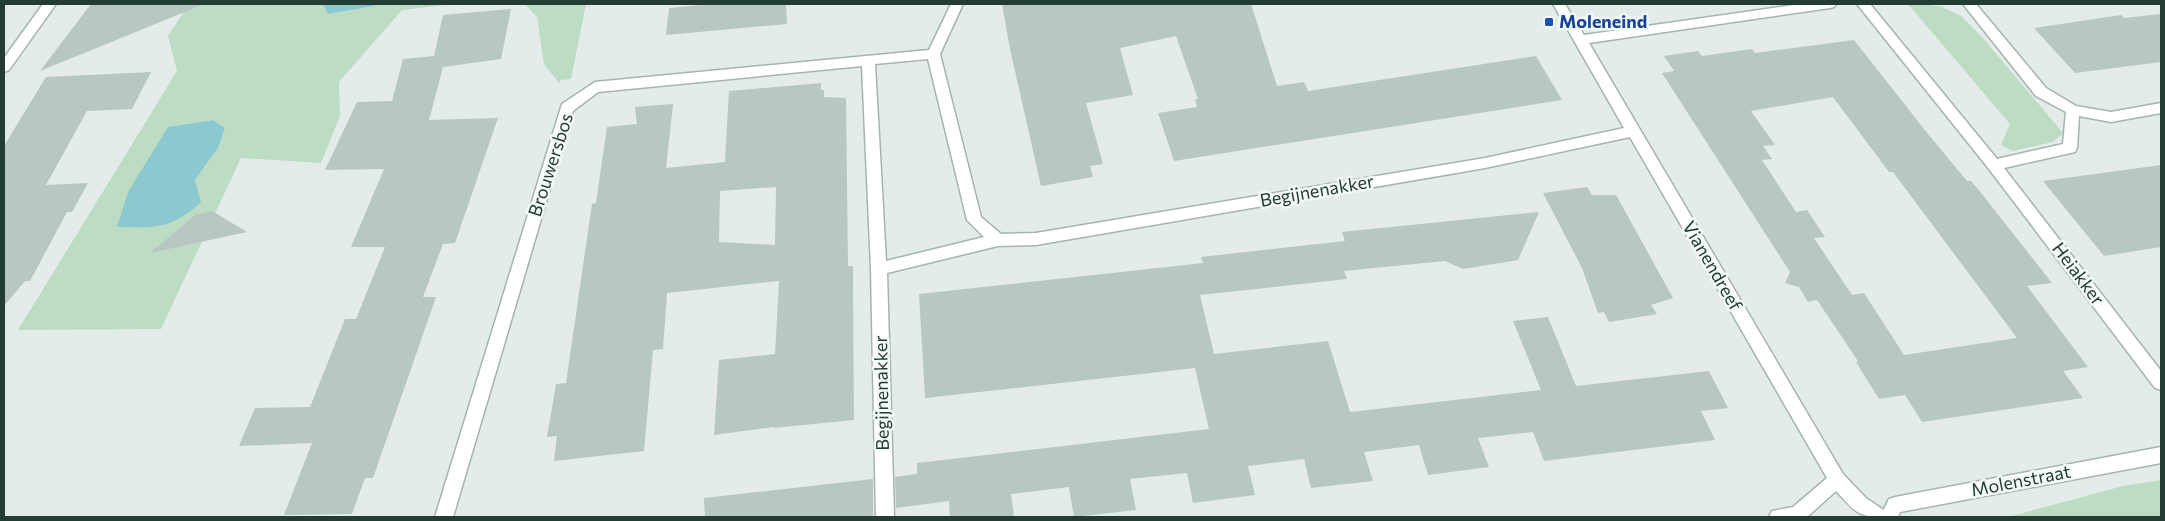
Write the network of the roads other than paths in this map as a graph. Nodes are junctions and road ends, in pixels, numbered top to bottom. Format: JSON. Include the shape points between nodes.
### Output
{"nodes":[{"id":1,"x":50,"y":4,"type":"edge"},
{"id":2,"x":957,"y":4,"type":"edge"},
{"id":3,"x":1558,"y":4,"type":"edge"},
{"id":4,"x":1830,"y":4,"type":"edge"},
{"id":5,"x":1863,"y":4,"type":"edge"},
{"id":6,"x":1969,"y":4,"type":"edge"},
{"id":7,"x":1580,"y":40,"type":"junction"},
{"id":8,"x":933,"y":54,"type":"junction"},
{"id":9,"x":868,"y":59,"type":"junction"},
{"id":10,"x":4,"y":67,"type":"edge"},
{"id":11,"x":2161,"y":108,"type":"edge"},
{"id":12,"x":2073,"y":110,"type":"junction"},
{"id":13,"x":1634,"y":131,"type":"junction"},
{"id":14,"x":1994,"y":165,"type":"junction"},
{"id":15,"x":998,"y":240,"type":"junction"},
{"id":16,"x":879,"y":269,"type":"junction"},
{"id":17,"x":2161,"y":383,"type":"edge"},
{"id":18,"x":2161,"y":456,"type":"edge"},
{"id":19,"x":1837,"y":480,"type":"junction"},
{"id":20,"x":444,"y":517,"type":"edge"},
{"id":21,"x":885,"y":517,"type":"edge"},
{"id":22,"x":1778,"y":517,"type":"edge"},
{"id":23,"x":1879,"y":517,"type":"edge"},
{"id":24,"x":1889,"y":517,"type":"edge"}],
"edges":[{"from":1,"to":10,"type":"street"},
{"from":2,"to":8,"type":"street"},
{"from":3,"to":7,"type":"street","name":"Vianendreef"},
{"from":4,"to":7,"type":"street"},
{"from":5,"to":14,"type":"street","name":"Heiakker"},
{"from":6,"to":12,"type":"street","via":[[2041,92]]},
{"from":7,"to":13,"type":"street","name":"Vianendreef"},
{"from":8,"to":9,"type":"street","name":"Brouwersbos"},
{"from":8,"to":15,"type":"street","via":[[974,220]]},
{"from":9,"to":16,"type":"street","name":"Begijnenakker"},
{"from":9,"to":20,"type":"street","name":"Brouwersbos","via":[[595,87],[566,108]]},
{"from":11,"to":12,"type":"street","via":[[2111,117]]},
{"from":12,"to":14,"type":"street","via":[[2070,148]]},
{"from":13,"to":15,"type":"street","name":"Begijnenakker","via":[[1485,163],[1036,239]]},
{"from":13,"to":19,"type":"street","name":"Vianendreef"},
{"from":14,"to":17,"type":"street","name":"Heiakker"},
{"from":15,"to":16,"type":"street","name":"Begijnenakker"},
{"from":16,"to":21,"type":"street","name":"Begijnenakker"},
{"from":18,"to":24,"type":"street","name":"Molenstraat","via":[[1895,504]]},
{"from":19,"to":22,"type":"street","via":[[1797,515]]},
{"from":19,"to":23,"type":"street","name":"Vianendreef","via":[[1860,504]]}]}
